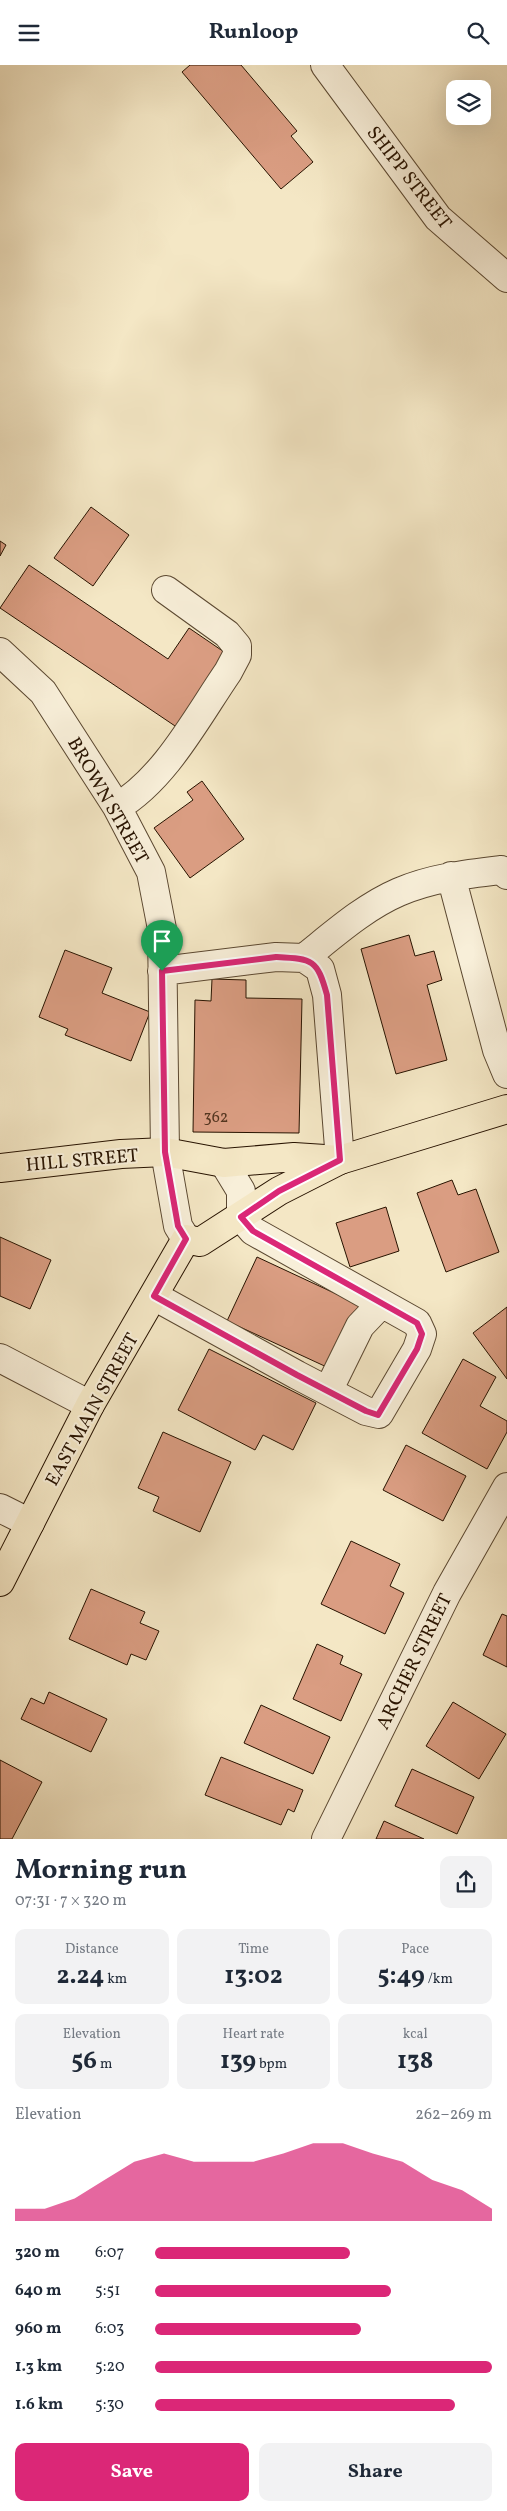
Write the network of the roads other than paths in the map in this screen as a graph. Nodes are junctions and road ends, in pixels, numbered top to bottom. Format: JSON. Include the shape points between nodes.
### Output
{"nodes":[{"id":1,"x":325,"y":65,"type":"edge"},
{"id":2,"x":507,"y":278,"type":"edge"},
{"id":3,"x":166,"y":590,"type":"dead end"},
{"id":4,"x":0,"y":652,"type":"edge"},
{"id":5,"x":117,"y":807,"type":"junction"},
{"id":6,"x":507,"y":875,"type":"edge"},
{"id":7,"x":451,"y":876,"type":"junction"},
{"id":8,"x":304,"y":958,"type":"junction"},
{"id":9,"x":162,"y":971,"type":"junction"},
{"id":10,"x":507,"y":1074,"type":"edge"},
{"id":11,"x":506,"y":1112,"type":"edge"},
{"id":12,"x":165,"y":1152,"type":"junction"},
{"id":13,"x":340,"y":1160,"type":"junction"},
{"id":14,"x":224,"y":1163,"type":"junction"},
{"id":15,"x":0,"y":1168,"type":"edge"},
{"id":16,"x":241,"y":1217,"type":"junction"},
{"id":17,"x":186,"y":1239,"type":"junction"},
{"id":18,"x":154,"y":1296,"type":"junction"},
{"id":19,"x":381,"y":1304,"type":"junction"},
{"id":20,"x":0,"y":1359,"type":"edge"},
{"id":21,"x":328,"y":1391,"type":"junction"},
{"id":22,"x":90,"y":1405,"type":"junction"},
{"id":23,"x":507,"y":1487,"type":"edge"},
{"id":24,"x":0,"y":1508,"type":"edge"},
{"id":25,"x":30,"y":1523,"type":"junction"},
{"id":26,"x":0,"y":1582,"type":"edge"},
{"id":27,"x":326,"y":1839,"type":"edge"}],
"edges":[{"from":1,"to":2,"type":"street","name":"SHIPP STREET","via":[[438,218]]},
{"from":3,"to":5,"type":"street","via":[[227,634],[237,646],[237,655],[157,773],[136,796]]},
{"from":4,"to":5,"type":"street","name":"BROWN STREET","via":[[43,693]]},
{"from":5,"to":9,"type":"street","name":"BROWN STREET","via":[[151,872],[162,929]]},
{"from":6,"to":7,"type":"street","via":[[501,870]]},
{"from":7,"to":8,"type":"street","via":[[399,892],[349,922]]},
{"from":7,"to":10,"type":"street","via":[[497,1050]]},
{"from":8,"to":9,"type":"street","via":[[276,957]]},
{"from":8,"to":13,"type":"street","via":[[320,969],[327,995]]},
{"from":9,"to":12,"type":"street","name":"BROWN STREET"},
{"from":11,"to":13,"type":"main road"},
{"from":12,"to":14,"type":"main road"},
{"from":12,"to":15,"type":"main road","name":"HILL STREET"},
{"from":12,"to":17,"type":"street","via":[[178,1226]]},
{"from":13,"to":14,"type":"main road","via":[[294,1157]]},
{"from":13,"to":16,"type":"main road","via":[[279,1191]]},
{"from":14,"to":16,"type":"street","via":[[241,1191]]},
{"from":16,"to":17,"type":"main road","via":[[200,1242]]},
{"from":16,"to":19,"type":"street","via":[[253,1231]]},
{"from":17,"to":18,"type":"main road","name":"EAST MAIN STREET"},
{"from":18,"to":21,"type":"street"},
{"from":18,"to":22,"type":"main road","name":"EAST MAIN STREET"},
{"from":19,"to":21,"type":"street","via":[[360,1326]]},
{"from":19,"to":21,"type":"street","via":[[417,1323],[422,1334],[391,1397],[378,1415]]},
{"from":20,"to":22,"type":"street"},
{"from":22,"to":25,"type":"main road","name":"EAST MAIN STREET"},
{"from":23,"to":27,"type":"street","name":"ARCHER STREET","via":[[447,1593]]},
{"from":24,"to":25,"type":"street"},
{"from":25,"to":26,"type":"main road","name":"EAST MAIN STREET"}]}
